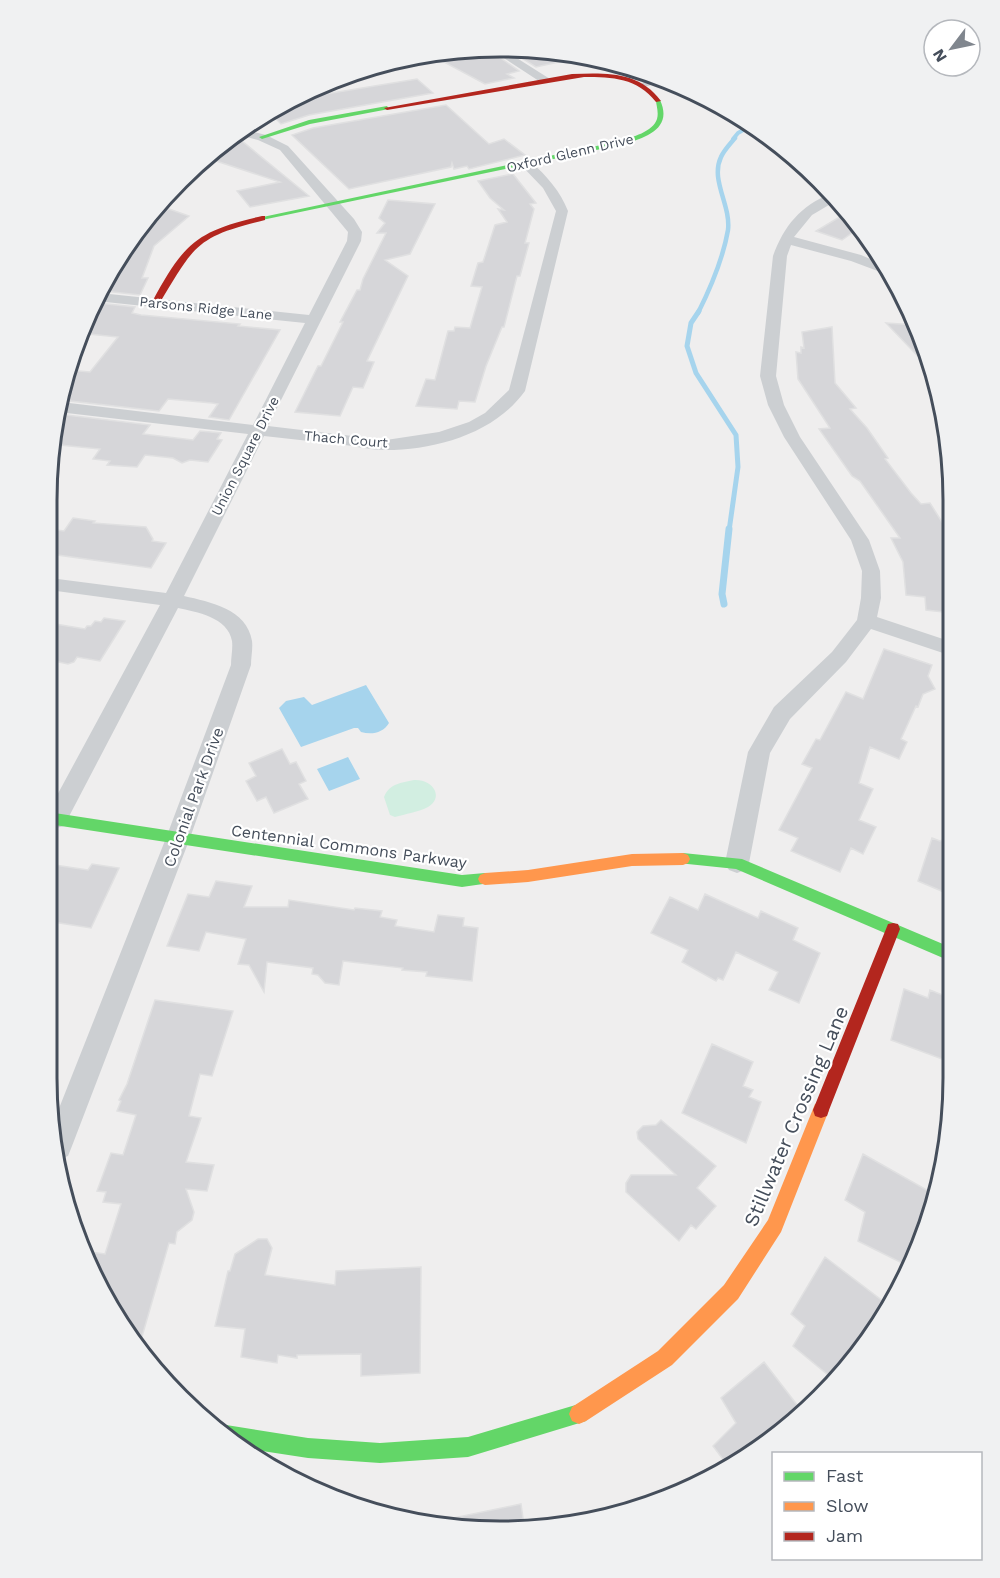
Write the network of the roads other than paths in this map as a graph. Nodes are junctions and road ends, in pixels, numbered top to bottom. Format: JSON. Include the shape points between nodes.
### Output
{"nodes":[{"id":1,"x":508,"y":57,"type":"edge"},
{"id":2,"x":546,"y":81,"type":"junction"},
{"id":3,"x":648,"y":83,"type":"edge"},
{"id":4,"x":644,"y":84,"type":"junction"},
{"id":5,"x":250,"y":134,"type":"edge"},
{"id":6,"x":262,"y":137,"type":"junction"},
{"id":7,"x":526,"y":164,"type":"junction"},
{"id":8,"x":826,"y":200,"type":"edge"},
{"id":9,"x":333,"y":203,"type":"junction"},
{"id":10,"x":785,"y":239,"type":"junction"},
{"id":11,"x":877,"y":267,"type":"edge"},
{"id":12,"x":106,"y":298,"type":"edge"},
{"id":13,"x":156,"y":302,"type":"junction"},
{"id":14,"x":314,"y":320,"type":"junction"},
{"id":15,"x":67,"y":408,"type":"edge"},
{"id":16,"x":258,"y":431,"type":"junction"},
{"id":17,"x":57,"y":585,"type":"edge"},
{"id":18,"x":172,"y":600,"type":"junction"},
{"id":19,"x":867,"y":621,"type":"junction"},
{"id":20,"x":943,"y":646,"type":"edge"},
{"id":21,"x":57,"y":809,"type":"edge"},
{"id":22,"x":57,"y":819,"type":"edge"},
{"id":23,"x":178,"y":838,"type":"junction"},
{"id":24,"x":737,"y":863,"type":"junction"},
{"id":25,"x":893,"y":929,"type":"junction"},
{"id":26,"x":943,"y":951,"type":"edge"},
{"id":27,"x":61,"y":1138,"type":"edge"},
{"id":28,"x":242,"y":1438,"type":"edge"}],
"edges":[{"from":1,"to":2,"type":"street"},
{"from":2,"to":4,"type":"street","via":[[604,75]]},
{"from":2,"to":6,"type":"street","via":[[309,122]]},
{"from":3,"to":4,"type":"street"},
{"from":4,"to":7,"type":"street","name":"Oxford Glenn Drive","via":[[662,105],[663,115],[657,126],[627,142]]},
{"from":5,"to":6,"type":"street","name":"Union Square Drive"},
{"from":6,"to":9,"type":"street","name":"Union Square Drive","via":[[284,148]]},
{"from":7,"to":9,"type":"street","name":"Oxford Glenn Drive"},
{"from":7,"to":16,"type":"street","name":"Thach Court","via":[[546,182],[562,211],[517,391],[506,407],[459,433],[426,441],[386,444]]},
{"from":8,"to":10,"type":"street","via":[[797,220]]},
{"from":9,"to":13,"type":"street","name":"Oxford Glenn Drive","via":[[242,222],[197,239],[183,254]]},
{"from":9,"to":14,"type":"street","name":"Union Square Drive","via":[[356,232]]},
{"from":10,"to":11,"type":"street"},
{"from":10,"to":19,"type":"street","via":[[768,376],[776,405],[792,437],[860,540],[871,571]]},
{"from":12,"to":13,"type":"street","name":"Parsons Ridge Lane"},
{"from":13,"to":14,"type":"street","name":"Parsons Ridge Lane"},
{"from":14,"to":16,"type":"street","name":"Union Square Drive"},
{"from":15,"to":16,"type":"street","name":"Thach Court"},
{"from":16,"to":18,"type":"street","name":"Union Square Drive"},
{"from":17,"to":18,"type":"street","name":"Colonial Park Drive"},
{"from":18,"to":21,"type":"street","name":"Union Square Drive"},
{"from":18,"to":23,"type":"street","name":"Colonial Park Drive","via":[[213,609],[235,625],[242,640],[241,665]]},
{"from":19,"to":20,"type":"street"},
{"from":19,"to":24,"type":"street","via":[[839,657],[782,713],[759,752]]},
{"from":22,"to":23,"type":"street","name":"Centennial Commons Parkway"},
{"from":23,"to":24,"type":"street","name":"Centennial Commons Parkway","via":[[462,881],[528,876],[632,860],[676,858]]},
{"from":23,"to":27,"type":"street","name":"Colonial Park Drive"},
{"from":24,"to":25,"type":"street","name":"Centennial Commons Parkway"},
{"from":25,"to":26,"type":"street","name":"Centennial Commons Parkway"},
{"from":25,"to":28,"type":"street","name":"Stillwater Crossing Lane","via":[[775,1226],[731,1293],[665,1358],[579,1414],[468,1447],[380,1453],[308,1448]]}]}
